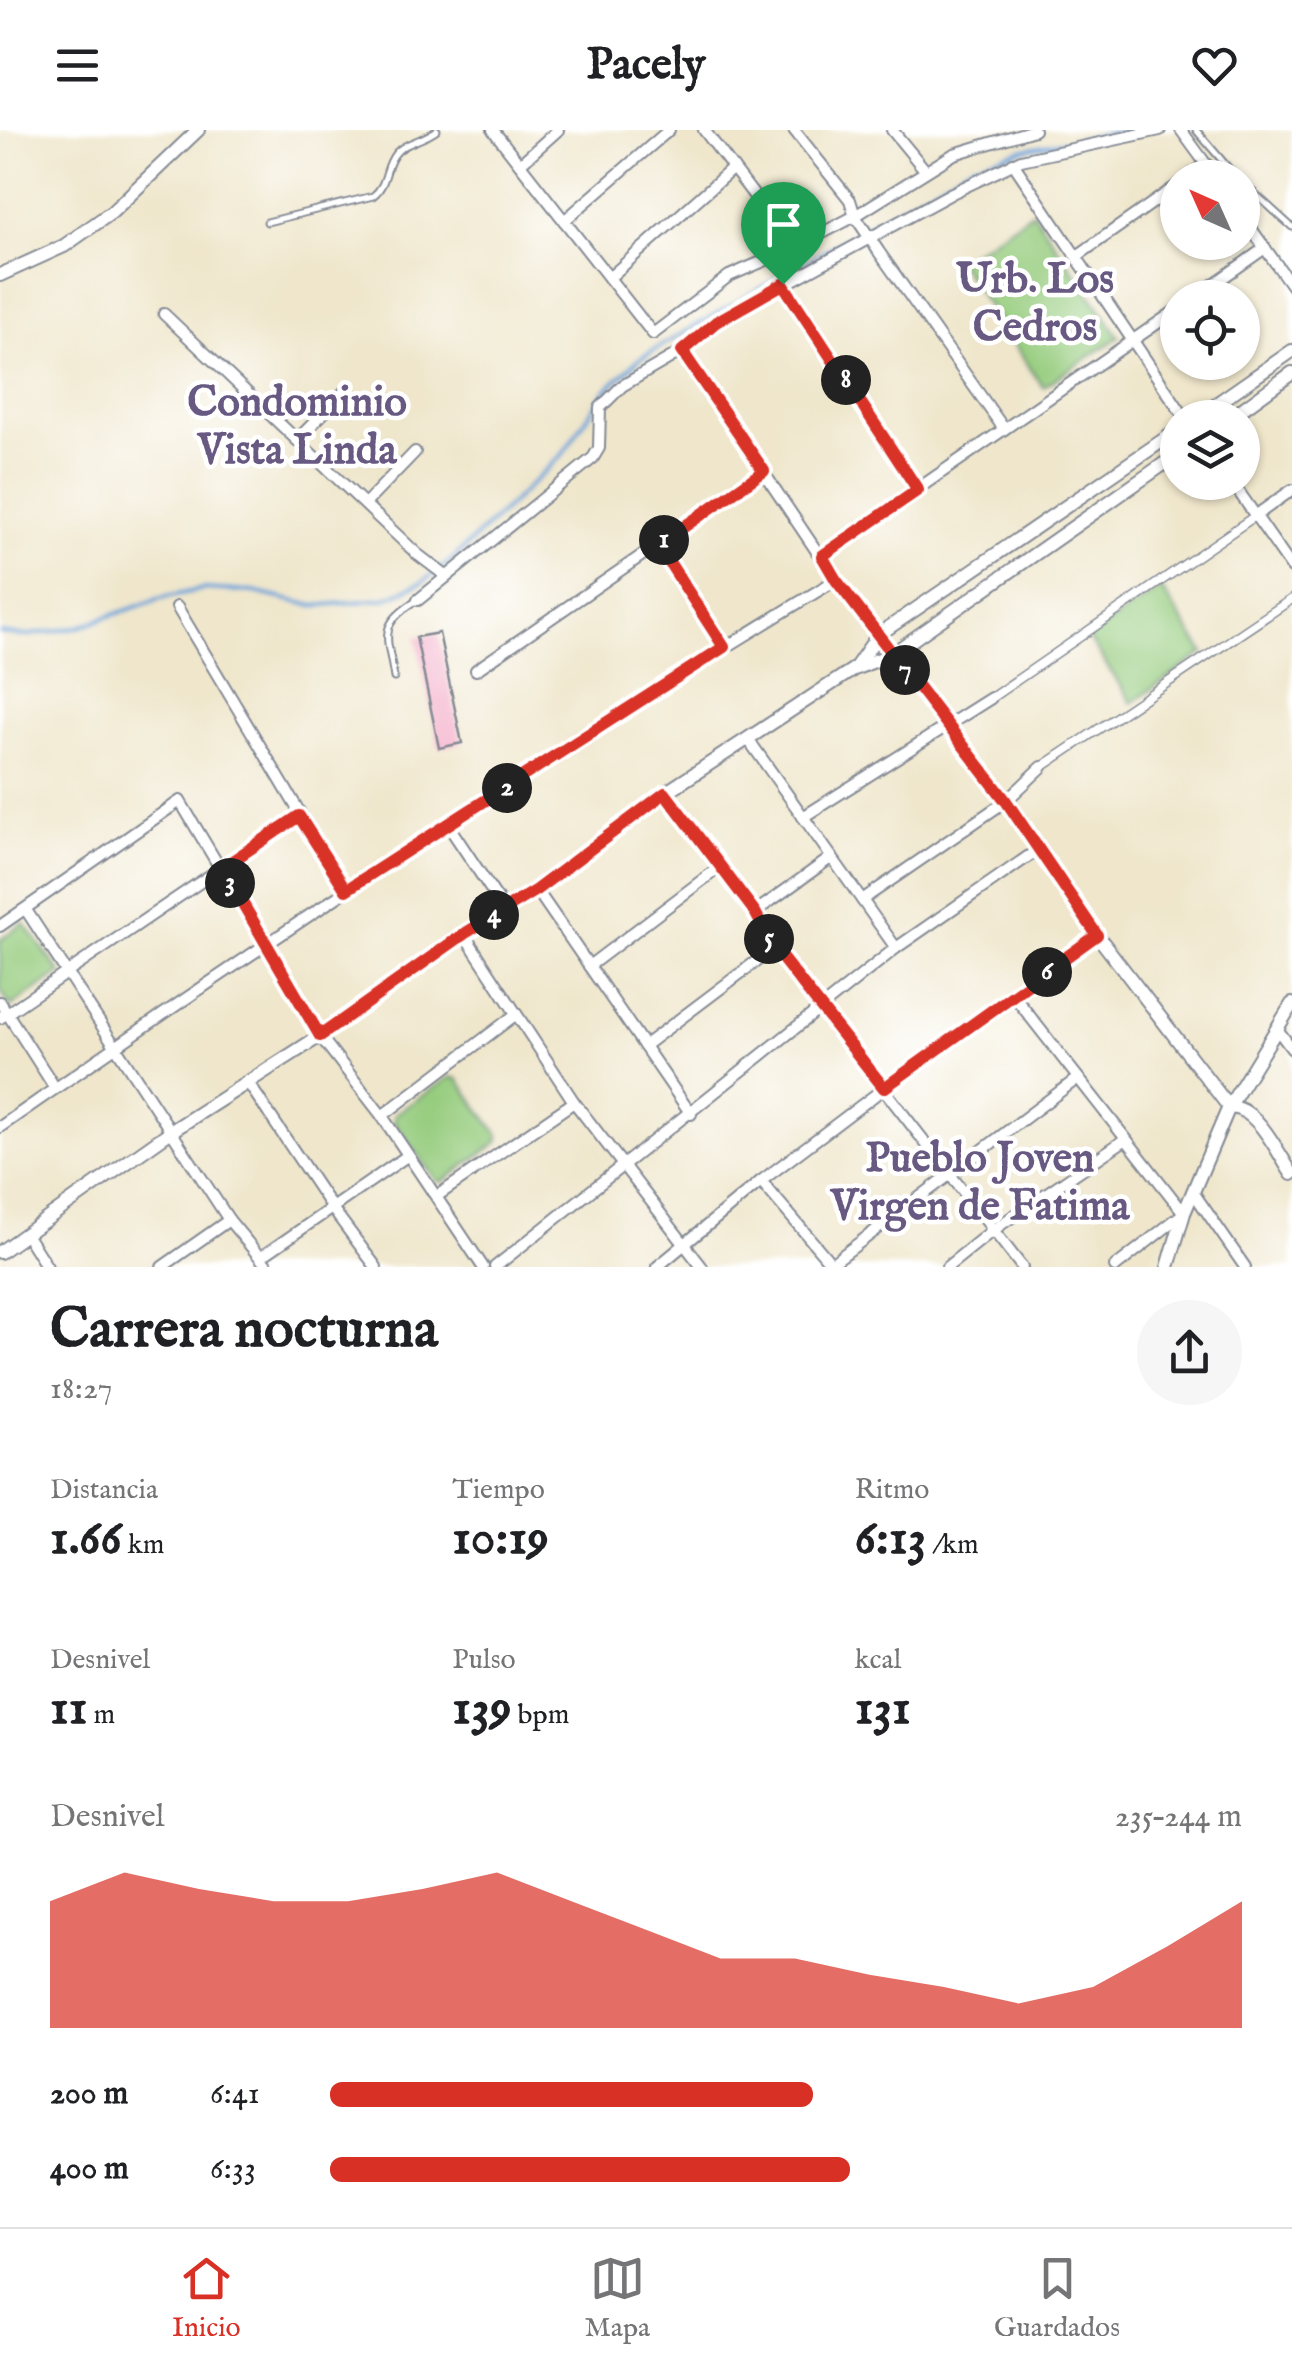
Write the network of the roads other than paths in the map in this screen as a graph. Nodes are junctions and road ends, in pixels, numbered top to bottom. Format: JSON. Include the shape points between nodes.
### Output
{"nodes":[{"id":1,"x":198,"y":130,"type":"edge"},
{"id":2,"x":437,"y":130,"type":"edge"},
{"id":3,"x":492,"y":130,"type":"edge"},
{"id":4,"x":558,"y":130,"type":"edge"},
{"id":5,"x":669,"y":130,"type":"edge"},
{"id":6,"x":704,"y":130,"type":"edge"},
{"id":7,"x":794,"y":130,"type":"edge"},
{"id":8,"x":892,"y":130,"type":"edge"},
{"id":9,"x":1034,"y":130,"type":"edge"},
{"id":10,"x":1160,"y":130,"type":"edge"},
{"id":11,"x":1181,"y":130,"type":"edge"},
{"id":12,"x":1196,"y":130,"type":"edge"},
{"id":13,"x":996,"y":135,"type":"edge"},
{"id":14,"x":1203,"y":160,"type":"edge"},
{"id":15,"x":1222,"y":160,"type":"edge"},
{"id":16,"x":1013,"y":163,"type":"junction"},
{"id":17,"x":520,"y":164,"type":"junction"},
{"id":18,"x":733,"y":168,"type":"junction"},
{"id":19,"x":925,"y":170,"type":"junction"},
{"id":20,"x":1160,"y":197,"type":"edge"},
{"id":21,"x":1260,"y":198,"type":"edge"},
{"id":22,"x":856,"y":218,"type":"junction"},
{"id":23,"x":564,"y":221,"type":"junction"},
{"id":24,"x":267,"y":222,"type":"dead end"},
{"id":25,"x":1292,"y":227,"type":"edge"},
{"id":26,"x":868,"y":236,"type":"junction"},
{"id":27,"x":1260,"y":241,"type":"edge"},
{"id":28,"x":794,"y":248,"type":"junction"},
{"id":29,"x":1265,"y":248,"type":"junction"},
{"id":30,"x":1077,"y":256,"type":"junction"},
{"id":31,"x":0,"y":275,"type":"edge"},
{"id":32,"x":609,"y":278,"type":"junction"},
{"id":33,"x":1220,"y":280,"type":"edge"},
{"id":34,"x":783,"y":284,"type":"junction"},
{"id":35,"x":1292,"y":286,"type":"edge"},
{"id":36,"x":164,"y":314,"type":"dead end"},
{"id":37,"x":1160,"y":321,"type":"edge"},
{"id":38,"x":1132,"y":340,"type":"junction"},
{"id":39,"x":682,"y":351,"type":"junction"},
{"id":40,"x":1292,"y":351,"type":"edge"},
{"id":41,"x":1292,"y":374,"type":"edge"},
{"id":42,"x":348,"y":389,"type":"dead end"},
{"id":43,"x":1173,"y":400,"type":"edge"},
{"id":44,"x":1222,"y":400,"type":"edge"},
{"id":45,"x":1255,"y":400,"type":"edge"},
{"id":46,"x":1004,"y":429,"type":"junction"},
{"id":47,"x":297,"y":440,"type":"junction"},
{"id":48,"x":1160,"y":442,"type":"edge"},
{"id":49,"x":415,"y":452,"type":"dead end"},
{"id":50,"x":1160,"y":467,"type":"edge"},
{"id":51,"x":764,"y":471,"type":"junction"},
{"id":52,"x":918,"y":490,"type":"junction"},
{"id":53,"x":1292,"y":490,"type":"edge"},
{"id":54,"x":1244,"y":500,"type":"edge"},
{"id":55,"x":365,"y":504,"type":"junction"},
{"id":56,"x":1255,"y":516,"type":"junction"},
{"id":57,"x":658,"y":545,"type":"junction"},
{"id":58,"x":822,"y":556,"type":"junction"},
{"id":59,"x":1292,"y":568,"type":"edge"},
{"id":60,"x":442,"y":572,"type":"junction"},
{"id":61,"x":836,"y":580,"type":"junction"},
{"id":62,"x":418,"y":600,"type":"joint"},
{"id":63,"x":1292,"y":600,"type":"edge"},
{"id":64,"x":177,"y":607,"type":"dead end"},
{"id":65,"x":878,"y":635,"type":"junction"},
{"id":66,"x":724,"y":647,"type":"junction"},
{"id":67,"x":892,"y":654,"type":"junction"},
{"id":68,"x":854,"y":669,"type":"junction"},
{"id":69,"x":476,"y":670,"type":"dead end"},
{"id":70,"x":394,"y":678,"type":"dead end"},
{"id":71,"x":991,"y":698,"type":"joint"},
{"id":72,"x":946,"y":724,"type":"junction"},
{"id":73,"x":748,"y":739,"type":"junction"},
{"id":74,"x":1042,"y":767,"type":"joint"},
{"id":75,"x":665,"y":793,"type":"junction"},
{"id":76,"x":1006,"y":801,"type":"junction"},
{"id":77,"x":299,"y":816,"type":"junction"},
{"id":78,"x":804,"y":817,"type":"junction"},
{"id":79,"x":448,"y":825,"type":"junction"},
{"id":80,"x":1039,"y":849,"type":"junction"},
{"id":81,"x":832,"y":858,"type":"junction"},
{"id":82,"x":721,"y":866,"type":"junction"},
{"id":83,"x":222,"y":868,"type":"junction"},
{"id":84,"x":346,"y":890,"type":"junction"},
{"id":85,"x":536,"y":890,"type":"junction"},
{"id":86,"x":862,"y":900,"type":"junction"},
{"id":87,"x":26,"y":910,"type":"junction"},
{"id":88,"x":504,"y":910,"type":"junction"},
{"id":89,"x":755,"y":912,"type":"junction"},
{"id":90,"x":0,"y":926,"type":"edge"},
{"id":91,"x":464,"y":934,"type":"junction"},
{"id":92,"x":1097,"y":935,"type":"junction"},
{"id":93,"x":263,"y":944,"type":"junction"},
{"id":94,"x":774,"y":948,"type":"junction"},
{"id":95,"x":896,"y":948,"type":"junction"},
{"id":96,"x":590,"y":966,"type":"junction"},
{"id":97,"x":66,"y":973,"type":"junction"},
{"id":98,"x":1014,"y":996,"type":"junction"},
{"id":99,"x":0,"y":1002,"type":"edge"},
{"id":100,"x":1292,"y":1004,"type":"edge"},
{"id":101,"x":820,"y":1007,"type":"junction"},
{"id":102,"x":4,"y":1016,"type":"edge"},
{"id":103,"x":515,"y":1016,"type":"junction"},
{"id":104,"x":1277,"y":1029,"type":"junction"},
{"id":105,"x":320,"y":1036,"type":"junction"},
{"id":106,"x":117,"y":1046,"type":"junction"},
{"id":107,"x":644,"y":1046,"type":"junction"},
{"id":108,"x":1292,"y":1048,"type":"edge"},
{"id":109,"x":1078,"y":1078,"type":"junction"},
{"id":110,"x":248,"y":1082,"type":"junction"},
{"id":111,"x":55,"y":1088,"type":"junction"},
{"id":112,"x":884,"y":1088,"type":"junction"},
{"id":113,"x":574,"y":1102,"type":"junction"},
{"id":114,"x":1229,"y":1107,"type":"junction"},
{"id":115,"x":691,"y":1114,"type":"junction"},
{"id":116,"x":382,"y":1116,"type":"junction"},
{"id":117,"x":0,"y":1127,"type":"edge"},
{"id":118,"x":170,"y":1132,"type":"junction"},
{"id":119,"x":1126,"y":1139,"type":"junction"},
{"id":120,"x":407,"y":1156,"type":"junction"},
{"id":121,"x":622,"y":1168,"type":"junction"},
{"id":122,"x":1292,"y":1174,"type":"edge"},
{"id":123,"x":950,"y":1175,"type":"junction"},
{"id":124,"x":762,"y":1181,"type":"junction"},
{"id":125,"x":1193,"y":1192,"type":"junction"},
{"id":126,"x":437,"y":1196,"type":"junction"},
{"id":127,"x":332,"y":1208,"type":"junction"},
{"id":128,"x":1184,"y":1213,"type":"junction"},
{"id":129,"x":229,"y":1220,"type":"junction"},
{"id":130,"x":993,"y":1230,"type":"junction"},
{"id":131,"x":26,"y":1234,"type":"junction"},
{"id":132,"x":684,"y":1245,"type":"junction"},
{"id":133,"x":0,"y":1252,"type":"edge"},
{"id":134,"x":265,"y":1262,"type":"edge"},
{"id":135,"x":833,"y":1266,"type":"edge"},
{"id":136,"x":47,"y":1267,"type":"edge"},
{"id":137,"x":162,"y":1267,"type":"edge"},
{"id":138,"x":376,"y":1267,"type":"edge"},
{"id":139,"x":483,"y":1267,"type":"edge"},
{"id":140,"x":495,"y":1267,"type":"edge"},
{"id":141,"x":657,"y":1267,"type":"edge"},
{"id":142,"x":702,"y":1267,"type":"edge"},
{"id":143,"x":947,"y":1267,"type":"edge"},
{"id":144,"x":1022,"y":1267,"type":"edge"},
{"id":145,"x":1115,"y":1267,"type":"edge"},
{"id":146,"x":1168,"y":1267,"type":"edge"},
{"id":147,"x":1245,"y":1267,"type":"edge"}],
"edges":[{"from":1,"to":31,"type":"street","via":[[112,212],[64,246]]},
{"from":2,"to":24,"type":"lane","via":[[399,150],[373,196]]},
{"from":3,"to":17,"type":"street"},
{"from":4,"to":17,"type":"street"},
{"from":5,"to":23,"type":"street"},
{"from":6,"to":18,"type":"street"},
{"from":7,"to":22,"type":"street","via":[[850,200]]},
{"from":8,"to":19,"type":"street"},
{"from":9,"to":13,"type":"street"},
{"from":10,"to":16,"type":"street"},
{"from":11,"to":14,"type":"street"},
{"from":12,"to":15,"type":"lane"},
{"from":13,"to":19,"type":"street"},
{"from":16,"to":26,"type":"street"},
{"from":16,"to":30,"type":"street"},
{"from":17,"to":23,"type":"street"},
{"from":18,"to":28,"type":"street"},
{"from":18,"to":32,"type":"street"},
{"from":19,"to":22,"type":"street"},
{"from":20,"to":30,"type":"street"},
{"from":21,"to":25,"type":"lane"},
{"from":22,"to":26,"type":"street"},
{"from":22,"to":28,"type":"street"},
{"from":23,"to":32,"type":"street"},
{"from":26,"to":34,"type":"street"},
{"from":26,"to":46,"type":"street"},
{"from":27,"to":29,"type":"street"},
{"from":28,"to":32,"type":"street","via":[[729,276],[653,334]]},
{"from":29,"to":33,"type":"street"},
{"from":29,"to":35,"type":"street"},
{"from":30,"to":38,"type":"street"},
{"from":34,"to":39,"type":"street","via":[[716,322]]},
{"from":34,"to":52,"type":"street"},
{"from":36,"to":47,"type":"street"},
{"from":37,"to":38,"type":"street"},
{"from":38,"to":43,"type":"street"},
{"from":38,"to":46,"type":"street"},
{"from":39,"to":51,"type":"street"},
{"from":39,"to":60,"type":"street","via":[[622,386],[600,408],[593,458]]},
{"from":40,"to":44,"type":"street"},
{"from":41,"to":45,"type":"street"},
{"from":42,"to":47,"type":"street"},
{"from":46,"to":52,"type":"street"},
{"from":47,"to":55,"type":"street"},
{"from":48,"to":65,"type":"street"},
{"from":49,"to":55,"type":"street"},
{"from":50,"to":67,"type":"street"},
{"from":51,"to":57,"type":"street"},
{"from":51,"to":58,"type":"street"},
{"from":52,"to":58,"type":"street"},
{"from":53,"to":56,"type":"street"},
{"from":54,"to":56,"type":"street"},
{"from":55,"to":60,"type":"street"},
{"from":56,"to":59,"type":"street"},
{"from":56,"to":71,"type":"street"},
{"from":57,"to":66,"type":"street"},
{"from":57,"to":69,"type":"street"},
{"from":58,"to":61,"type":"street"},
{"from":60,"to":62,"type":"street"},
{"from":61,"to":65,"type":"street"},
{"from":61,"to":66,"type":"street"},
{"from":62,"to":70,"type":"lane","via":[[395,614],[387,628]]},
{"from":63,"to":74,"type":"street"},
{"from":64,"to":77,"type":"street"},
{"from":65,"to":67,"type":"street"},
{"from":65,"to":68,"type":"street"},
{"from":66,"to":79,"type":"street"},
{"from":67,"to":68,"type":"street"},
{"from":67,"to":72,"type":"street"},
{"from":68,"to":73,"type":"street"},
{"from":71,"to":72,"type":"street"},
{"from":72,"to":76,"type":"street"},
{"from":72,"to":78,"type":"street"},
{"from":73,"to":75,"type":"street"},
{"from":73,"to":78,"type":"street"},
{"from":74,"to":76,"type":"street"},
{"from":75,"to":82,"type":"street"},
{"from":75,"to":85,"type":"street"},
{"from":76,"to":80,"type":"street"},
{"from":76,"to":86,"type":"street"},
{"from":77,"to":83,"type":"street"},
{"from":77,"to":84,"type":"street"},
{"from":78,"to":81,"type":"street"},
{"from":79,"to":84,"type":"street"},
{"from":79,"to":88,"type":"street"},
{"from":80,"to":92,"type":"street"},
{"from":80,"to":95,"type":"street"},
{"from":81,"to":86,"type":"street"},
{"from":81,"to":89,"type":"street"},
{"from":82,"to":89,"type":"street"},
{"from":82,"to":96,"type":"street"},
{"from":83,"to":87,"type":"street","via":[[180,801]]},
{"from":83,"to":93,"type":"street"},
{"from":83,"to":97,"type":"street"},
{"from":84,"to":93,"type":"street"},
{"from":85,"to":88,"type":"street"},
{"from":85,"to":96,"type":"street"},
{"from":86,"to":95,"type":"street"},
{"from":87,"to":90,"type":"street"},
{"from":87,"to":97,"type":"street"},
{"from":88,"to":91,"type":"street"},
{"from":89,"to":94,"type":"street"},
{"from":91,"to":103,"type":"street"},
{"from":91,"to":105,"type":"street"},
{"from":92,"to":98,"type":"street"},
{"from":92,"to":114,"type":"street"},
{"from":93,"to":105,"type":"street"},
{"from":93,"to":106,"type":"street"},
{"from":94,"to":101,"type":"street"},
{"from":94,"to":107,"type":"street"},
{"from":95,"to":101,"type":"street"},
{"from":96,"to":107,"type":"street"},
{"from":97,"to":102,"type":"street"},
{"from":97,"to":106,"type":"street"},
{"from":98,"to":109,"type":"street"},
{"from":98,"to":112,"type":"street"},
{"from":99,"to":102,"type":"street"},
{"from":100,"to":104,"type":"street"},
{"from":101,"to":112,"type":"street"},
{"from":101,"to":115,"type":"street"},
{"from":102,"to":111,"type":"street"},
{"from":103,"to":113,"type":"street"},
{"from":103,"to":116,"type":"street"},
{"from":104,"to":108,"type":"street"},
{"from":104,"to":114,"type":"street"},
{"from":105,"to":110,"type":"street"},
{"from":105,"to":116,"type":"street"},
{"from":106,"to":111,"type":"street"},
{"from":106,"to":118,"type":"street"},
{"from":107,"to":115,"type":"street"},
{"from":109,"to":119,"type":"street"},
{"from":109,"to":123,"type":"street"},
{"from":110,"to":118,"type":"street"},
{"from":110,"to":127,"type":"street"},
{"from":111,"to":117,"type":"street"},
{"from":112,"to":123,"type":"street"},
{"from":112,"to":124,"type":"street"},
{"from":113,"to":121,"type":"street"},
{"from":113,"to":126,"type":"street"},
{"from":114,"to":122,"type":"street","via":[[1250,1113]]},
{"from":114,"to":125,"type":"street"},
{"from":115,"to":121,"type":"street"},
{"from":116,"to":120,"type":"street"},
{"from":118,"to":129,"type":"street"},
{"from":118,"to":131,"type":"street"},
{"from":119,"to":128,"type":"street"},
{"from":119,"to":130,"type":"street"},
{"from":120,"to":126,"type":"street"},
{"from":120,"to":127,"type":"street"},
{"from":121,"to":132,"type":"street"},
{"from":121,"to":140,"type":"street"},
{"from":123,"to":130,"type":"street"},
{"from":123,"to":135,"type":"street"},
{"from":124,"to":132,"type":"street"},
{"from":124,"to":135,"type":"street"},
{"from":125,"to":128,"type":"street"},
{"from":125,"to":147,"type":"street"},
{"from":126,"to":139,"type":"street"},
{"from":127,"to":134,"type":"street"},
{"from":127,"to":138,"type":"street"},
{"from":128,"to":145,"type":"street"},
{"from":128,"to":146,"type":"street"},
{"from":129,"to":134,"type":"street"},
{"from":129,"to":137,"type":"street"},
{"from":130,"to":143,"type":"street"},
{"from":130,"to":144,"type":"street"},
{"from":131,"to":133,"type":"street"},
{"from":131,"to":136,"type":"street"},
{"from":132,"to":141,"type":"street"},
{"from":132,"to":142,"type":"street"}]}
